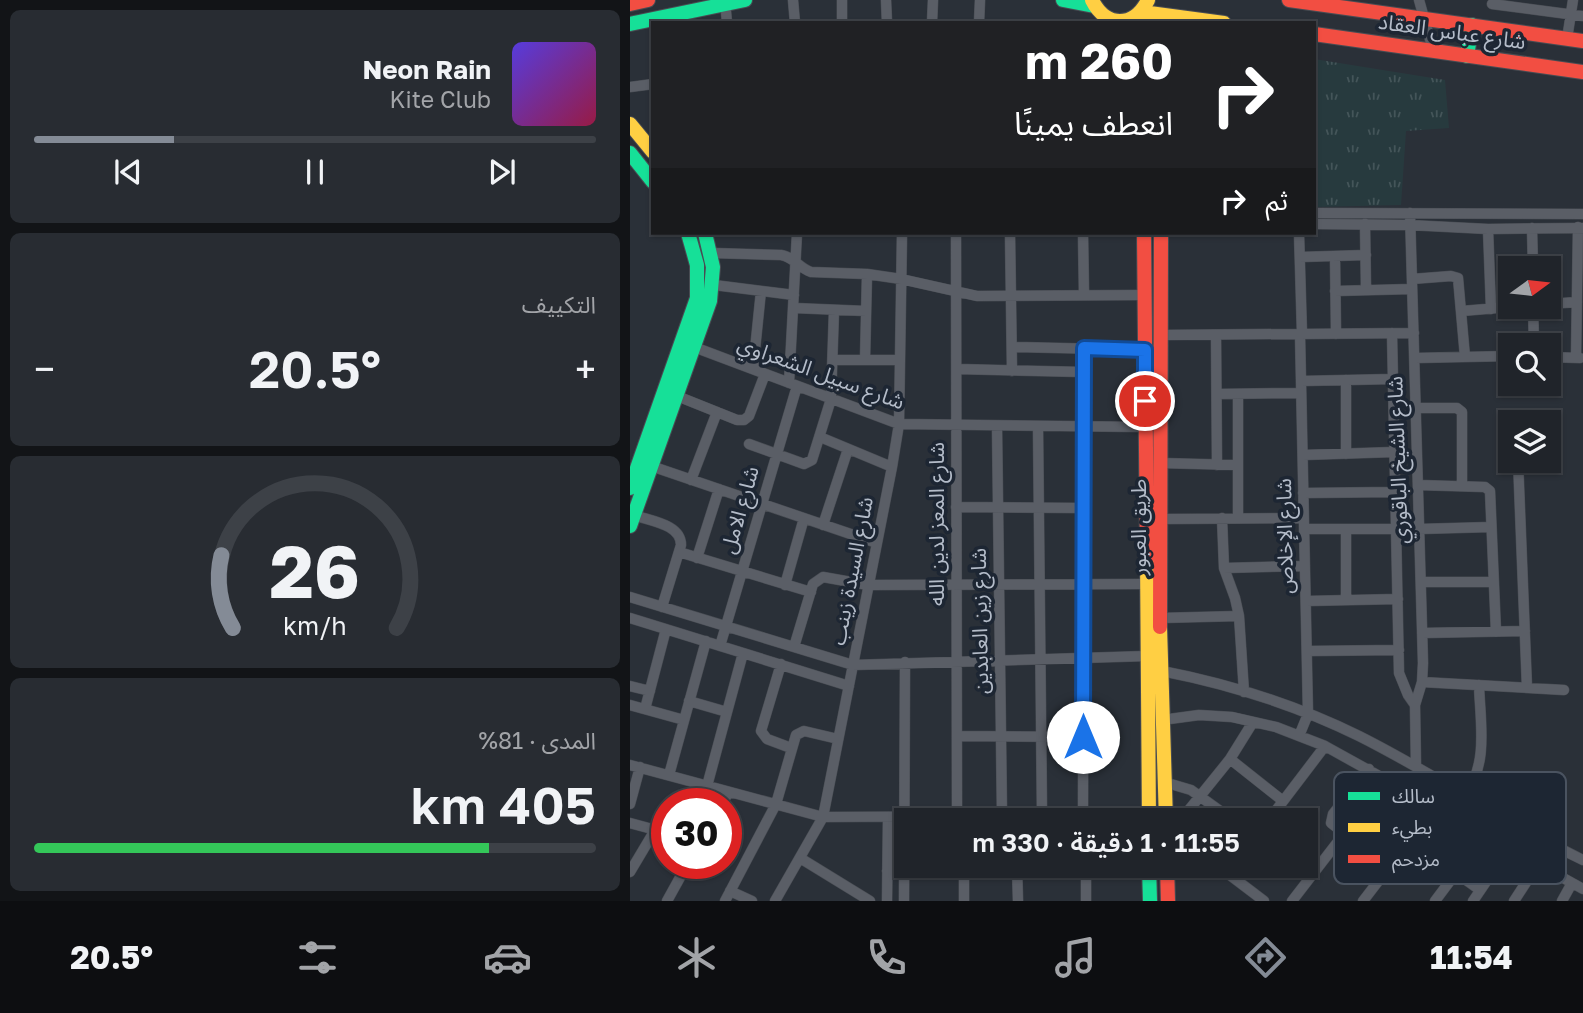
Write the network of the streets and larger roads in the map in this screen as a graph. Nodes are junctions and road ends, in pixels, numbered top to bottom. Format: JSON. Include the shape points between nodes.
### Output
{"nodes":[{"id":1,"x":648,"y":0,"type":"edge"},
{"id":2,"x":745,"y":0,"type":"edge"},
{"id":3,"x":793,"y":0,"type":"edge"},
{"id":4,"x":842,"y":0,"type":"edge"},
{"id":5,"x":886,"y":0,"type":"edge"},
{"id":6,"x":933,"y":0,"type":"edge"},
{"id":7,"x":980,"y":0,"type":"edge"},
{"id":8,"x":1063,"y":0,"type":"edge"},
{"id":9,"x":1289,"y":0,"type":"edge"},
{"id":10,"x":1419,"y":0,"type":"edge"},
{"id":11,"x":1573,"y":0,"type":"edge"},
{"id":12,"x":726,"y":2,"type":"edge"},
{"id":13,"x":630,"y":4,"type":"edge"},
{"id":14,"x":1492,"y":4,"type":"dead end"},
{"id":15,"x":1097,"y":10,"type":"edge"},
{"id":16,"x":1142,"y":13,"type":"edge"},
{"id":17,"x":1571,"y":15,"type":"junction"},
{"id":18,"x":1583,"y":16,"type":"edge"},
{"id":19,"x":1424,"y":19,"type":"junction"},
{"id":20,"x":727,"y":21,"type":"edge"},
{"id":21,"x":795,"y":21,"type":"edge"},
{"id":22,"x":842,"y":21,"type":"edge"},
{"id":23,"x":887,"y":21,"type":"edge"},
{"id":24,"x":932,"y":21,"type":"edge"},
{"id":25,"x":979,"y":21,"type":"edge"},
{"id":26,"x":1208,"y":21,"type":"edge"},
{"id":27,"x":630,"y":24,"type":"edge"},
{"id":28,"x":1472,"y":25,"type":"junction"},
{"id":29,"x":1316,"y":34,"type":"edge"},
{"id":30,"x":1567,"y":39,"type":"junction"},
{"id":31,"x":1583,"y":41,"type":"edge"},
{"id":32,"x":1433,"y":50,"type":"junction"},
{"id":33,"x":1466,"y":56,"type":"junction"},
{"id":34,"x":1583,"y":72,"type":"edge"},
{"id":35,"x":651,"y":84,"type":"edge"},
{"id":36,"x":630,"y":87,"type":"edge"},
{"id":37,"x":630,"y":124,"type":"edge"},
{"id":38,"x":651,"y":150,"type":"edge"},
{"id":39,"x":630,"y":153,"type":"edge"},
{"id":40,"x":651,"y":179,"type":"edge"},
{"id":41,"x":1316,"y":213,"type":"edge"},
{"id":42,"x":1409,"y":213,"type":"junction"},
{"id":43,"x":1583,"y":215,"type":"edge"},
{"id":44,"x":1316,"y":224,"type":"edge"},
{"id":45,"x":1364,"y":224,"type":"junction"},
{"id":46,"x":1409,"y":225,"type":"junction"},
{"id":47,"x":1532,"y":228,"type":"junction"},
{"id":48,"x":1580,"y":228,"type":"edge"},
{"id":49,"x":1488,"y":229,"type":"junction"},
{"id":50,"x":689,"y":235,"type":"edge"},
{"id":51,"x":797,"y":235,"type":"edge"},
{"id":52,"x":902,"y":235,"type":"edge"},
{"id":53,"x":956,"y":235,"type":"edge"},
{"id":54,"x":1010,"y":235,"type":"edge"},
{"id":55,"x":1083,"y":235,"type":"edge"},
{"id":56,"x":1144,"y":235,"type":"edge"},
{"id":57,"x":1161,"y":235,"type":"edge"},
{"id":58,"x":1298,"y":235,"type":"edge"},
{"id":59,"x":711,"y":241,"type":"edge"},
{"id":60,"x":1366,"y":255,"type":"junction"},
{"id":61,"x":1335,"y":256,"type":"junction"},
{"id":62,"x":1533,"y":256,"type":"edge"},
{"id":63,"x":1300,"y":257,"type":"junction"},
{"id":64,"x":794,"y":260,"type":"junction"},
{"id":65,"x":867,"y":274,"type":"junction"},
{"id":66,"x":901,"y":279,"type":"junction"},
{"id":67,"x":1412,"y":284,"type":"junction"},
{"id":68,"x":714,"y":285,"type":"junction"},
{"id":69,"x":1366,"y":290,"type":"junction"},
{"id":70,"x":761,"y":291,"type":"junction"},
{"id":71,"x":1335,"y":291,"type":"junction"},
{"id":72,"x":956,"y":293,"type":"junction"},
{"id":73,"x":794,"y":295,"type":"junction"},
{"id":74,"x":1084,"y":295,"type":"junction"},
{"id":75,"x":1145,"y":295,"type":"junction"},
{"id":76,"x":1011,"y":296,"type":"junction"},
{"id":77,"x":1577,"y":302,"type":"junction"},
{"id":78,"x":1561,"y":303,"type":"edge"},
{"id":79,"x":793,"y":308,"type":"junction"},
{"id":80,"x":1498,"y":308,"type":"edge"},
{"id":81,"x":1492,"y":309,"type":"junction"},
{"id":82,"x":834,"y":310,"type":"junction"},
{"id":83,"x":1462,"y":311,"type":"junction"},
{"id":84,"x":866,"y":312,"type":"junction"},
{"id":85,"x":1392,"y":333,"type":"junction"},
{"id":86,"x":1414,"y":333,"type":"junction"},
{"id":87,"x":1301,"y":334,"type":"junction"},
{"id":88,"x":1336,"y":334,"type":"junction"},
{"id":89,"x":1160,"y":335,"type":"junction"},
{"id":90,"x":1216,"y":335,"type":"junction"},
{"id":91,"x":1012,"y":346,"type":"junction"},
{"id":92,"x":694,"y":347,"type":"junction"},
{"id":93,"x":1084,"y":348,"type":"junction"},
{"id":94,"x":1145,"y":350,"type":"junction"},
{"id":95,"x":1498,"y":356,"type":"edge"},
{"id":96,"x":1465,"y":357,"type":"junction"},
{"id":97,"x":1561,"y":357,"type":"edge"},
{"id":98,"x":1415,"y":358,"type":"junction"},
{"id":99,"x":1580,"y":358,"type":"edge"},
{"id":100,"x":900,"y":359,"type":"junction"},
{"id":101,"x":832,"y":360,"type":"junction"},
{"id":102,"x":865,"y":360,"type":"junction"},
{"id":103,"x":753,"y":369,"type":"junction"},
{"id":104,"x":957,"y":369,"type":"junction"},
{"id":105,"x":1013,"y":370,"type":"junction"},
{"id":106,"x":1084,"y":372,"type":"junction"},
{"id":107,"x":765,"y":374,"type":"junction"},
{"id":108,"x":1393,"y":379,"type":"junction"},
{"id":109,"x":1346,"y":380,"type":"junction"},
{"id":110,"x":1301,"y":381,"type":"junction"},
{"id":111,"x":793,"y":384,"type":"junction"},
{"id":112,"x":1301,"y":393,"type":"junction"},
{"id":113,"x":1217,"y":394,"type":"junction"},
{"id":114,"x":1238,"y":394,"type":"junction"},
{"id":115,"x":677,"y":396,"type":"junction"},
{"id":116,"x":831,"y":399,"type":"junction"},
{"id":117,"x":1416,"y":408,"type":"junction"},
{"id":118,"x":717,"y":412,"type":"junction"},
{"id":119,"x":899,"y":424,"type":"junction"},
{"id":120,"x":957,"y":425,"type":"junction"},
{"id":121,"x":997,"y":426,"type":"junction"},
{"id":122,"x":1038,"y":426,"type":"junction"},
{"id":123,"x":1084,"y":426,"type":"junction"},
{"id":124,"x":1146,"y":426,"type":"junction"},
{"id":125,"x":820,"y":437,"type":"junction"},
{"id":126,"x":749,"y":444,"type":"dead end"},
{"id":127,"x":848,"y":449,"type":"junction"},
{"id":128,"x":1394,"y":452,"type":"junction"},
{"id":129,"x":777,"y":454,"type":"junction"},
{"id":130,"x":1346,"y":454,"type":"junction"},
{"id":131,"x":1303,"y":455,"type":"junction"},
{"id":132,"x":1160,"y":463,"type":"junction"},
{"id":133,"x":1217,"y":465,"type":"junction"},
{"id":134,"x":1238,"y":465,"type":"junction"},
{"id":135,"x":651,"y":466,"type":"junction"},
{"id":136,"x":892,"y":467,"type":"junction"},
{"id":137,"x":1519,"y":473,"type":"edge"},
{"id":138,"x":691,"y":480,"type":"junction"},
{"id":139,"x":1418,"y":485,"type":"junction"},
{"id":140,"x":1462,"y":486,"type":"junction"},
{"id":141,"x":630,"y":488,"type":"edge"},
{"id":142,"x":719,"y":489,"type":"junction"},
{"id":143,"x":1395,"y":492,"type":"junction"},
{"id":144,"x":1303,"y":493,"type":"junction"},
{"id":145,"x":762,"y":504,"type":"junction"},
{"id":146,"x":957,"y":507,"type":"junction"},
{"id":147,"x":998,"y":508,"type":"junction"},
{"id":148,"x":1038,"y":508,"type":"junction"},
{"id":149,"x":1084,"y":508,"type":"junction"},
{"id":150,"x":804,"y":518,"type":"junction"},
{"id":151,"x":1238,"y":518,"type":"junction"},
{"id":152,"x":1160,"y":519,"type":"junction"},
{"id":153,"x":1222,"y":519,"type":"junction"},
{"id":154,"x":632,"y":521,"type":"edge"},
{"id":155,"x":1304,"y":523,"type":"junction"},
{"id":156,"x":823,"y":525,"type":"junction"},
{"id":157,"x":1491,"y":527,"type":"junction"},
{"id":158,"x":1346,"y":528,"type":"junction"},
{"id":159,"x":1419,"y":528,"type":"junction"},
{"id":160,"x":1396,"y":529,"type":"junction"},
{"id":161,"x":877,"y":543,"type":"junction"},
{"id":162,"x":679,"y":552,"type":"junction"},
{"id":163,"x":697,"y":558,"type":"junction"},
{"id":164,"x":1305,"y":566,"type":"junction"},
{"id":165,"x":1224,"y":568,"type":"junction"},
{"id":166,"x":742,"y":572,"type":"junction"},
{"id":167,"x":1421,"y":582,"type":"junction"},
{"id":168,"x":1493,"y":582,"type":"junction"},
{"id":169,"x":1039,"y":584,"type":"junction"},
{"id":170,"x":1083,"y":584,"type":"junction"},
{"id":171,"x":1146,"y":584,"type":"junction"},
{"id":172,"x":785,"y":585,"type":"junction"},
{"id":173,"x":957,"y":585,"type":"junction"},
{"id":174,"x":999,"y":585,"type":"junction"},
{"id":175,"x":869,"y":586,"type":"junction"},
{"id":176,"x":811,"y":593,"type":"junction"},
{"id":177,"x":630,"y":597,"type":"edge"},
{"id":178,"x":1398,"y":599,"type":"junction"},
{"id":179,"x":1346,"y":600,"type":"junction"},
{"id":180,"x":1306,"y":601,"type":"junction"},
{"id":181,"x":662,"y":607,"type":"junction"},
{"id":182,"x":1239,"y":617,"type":"junction"},
{"id":183,"x":630,"y":618,"type":"edge"},
{"id":184,"x":1160,"y":618,"type":"junction"},
{"id":185,"x":726,"y":626,"type":"junction"},
{"id":186,"x":666,"y":629,"type":"junction"},
{"id":187,"x":1525,"y":631,"type":"junction"},
{"id":188,"x":1496,"y":632,"type":"junction"},
{"id":189,"x":1422,"y":633,"type":"junction"},
{"id":190,"x":706,"y":641,"type":"junction"},
{"id":191,"x":720,"y":646,"type":"junction"},
{"id":192,"x":794,"y":647,"type":"junction"},
{"id":193,"x":1399,"y":650,"type":"junction"},
{"id":194,"x":1307,"y":651,"type":"junction"},
{"id":195,"x":743,"y":653,"type":"junction"},
{"id":196,"x":1147,"y":656,"type":"junction"},
{"id":197,"x":1083,"y":657,"type":"junction"},
{"id":198,"x":1040,"y":659,"type":"junction"},
{"id":199,"x":1000,"y":660,"type":"junction"},
{"id":200,"x":957,"y":661,"type":"junction"},
{"id":201,"x":905,"y":662,"type":"junction"},
{"id":202,"x":781,"y":664,"type":"junction"},
{"id":203,"x":853,"y":665,"type":"junction"},
{"id":204,"x":1162,"y":671,"type":"junction"},
{"id":205,"x":1422,"y":682,"type":"junction"},
{"id":206,"x":1479,"y":685,"type":"junction"},
{"id":207,"x":630,"y":686,"type":"edge"},
{"id":208,"x":849,"y":686,"type":"junction"},
{"id":209,"x":1527,"y":688,"type":"junction"},
{"id":210,"x":1564,"y":690,"type":"dead end"},
{"id":211,"x":650,"y":691,"type":"junction"},
{"id":212,"x":1244,"y":692,"type":"junction"},
{"id":213,"x":689,"y":701,"type":"junction"},
{"id":214,"x":630,"y":705,"type":"edge"},
{"id":215,"x":1415,"y":705,"type":"junction"},
{"id":216,"x":645,"y":709,"type":"junction"},
{"id":217,"x":727,"y":712,"type":"junction"},
{"id":218,"x":1308,"y":714,"type":"junction"},
{"id":219,"x":684,"y":720,"type":"junction"},
{"id":220,"x":1162,"y":720,"type":"junction"},
{"id":221,"x":1253,"y":722,"type":"junction"},
{"id":222,"x":957,"y":736,"type":"junction"},
{"id":223,"x":1299,"y":736,"type":"junction"},
{"id":224,"x":1001,"y":737,"type":"junction"},
{"id":225,"x":1041,"y":737,"type":"junction"},
{"id":226,"x":1083,"y":737,"type":"junction"},
{"id":227,"x":838,"y":739,"type":"junction"},
{"id":228,"x":1325,"y":746,"type":"junction"},
{"id":229,"x":791,"y":748,"type":"junction"},
{"id":230,"x":1230,"y":759,"type":"junction"},
{"id":231,"x":635,"y":766,"type":"edge"},
{"id":232,"x":1416,"y":767,"type":"junction"},
{"id":233,"x":1369,"y":769,"type":"junction"},
{"id":234,"x":1367,"y":772,"type":"edge"},
{"id":235,"x":1374,"y":772,"type":"edge"},
{"id":236,"x":1425,"y":772,"type":"edge"},
{"id":237,"x":1477,"y":772,"type":"edge"},
{"id":238,"x":669,"y":775,"type":"junction"},
{"id":239,"x":1164,"y":782,"type":"junction"},
{"id":240,"x":707,"y":786,"type":"junction"},
{"id":241,"x":714,"y":788,"type":"edge"},
{"id":242,"x":742,"y":795,"type":"edge"},
{"id":243,"x":1199,"y":795,"type":"junction"},
{"id":244,"x":1283,"y":801,"type":"junction"},
{"id":245,"x":630,"y":804,"type":"edge"},
{"id":246,"x":776,"y":804,"type":"junction"},
{"id":247,"x":904,"y":808,"type":"edge"},
{"id":248,"x":957,"y":808,"type":"edge"},
{"id":249,"x":1002,"y":808,"type":"edge"},
{"id":250,"x":1042,"y":808,"type":"edge"},
{"id":251,"x":1083,"y":808,"type":"edge"},
{"id":252,"x":1149,"y":808,"type":"edge"},
{"id":253,"x":1165,"y":808,"type":"edge"},
{"id":254,"x":1190,"y":808,"type":"edge"},
{"id":255,"x":1216,"y":808,"type":"edge"},
{"id":256,"x":1278,"y":808,"type":"edge"},
{"id":257,"x":823,"y":817,"type":"junction"},
{"id":258,"x":888,"y":817,"type":"junction"},
{"id":259,"x":894,"y":817,"type":"edge"},
{"id":260,"x":630,"y":823,"type":"edge"},
{"id":261,"x":651,"y":829,"type":"edge"},
{"id":262,"x":651,"y":837,"type":"edge"},
{"id":263,"x":1334,"y":847,"type":"edge"},
{"id":264,"x":1566,"y":850,"type":"edge"},
{"id":265,"x":800,"y":858,"type":"junction"},
{"id":266,"x":1583,"y":860,"type":"edge"},
{"id":267,"x":887,"y":871,"type":"junction"},
{"id":268,"x":894,"y":871,"type":"edge"},
{"id":269,"x":630,"y":872,"type":"edge"},
{"id":270,"x":904,"y":878,"type":"edge"},
{"id":271,"x":964,"y":878,"type":"edge"},
{"id":272,"x":1017,"y":878,"type":"edge"},
{"id":273,"x":1086,"y":878,"type":"edge"},
{"id":274,"x":1149,"y":878,"type":"edge"},
{"id":275,"x":1167,"y":878,"type":"edge"},
{"id":276,"x":1239,"y":878,"type":"edge"},
{"id":277,"x":679,"y":879,"type":"edge"},
{"id":278,"x":1566,"y":880,"type":"edge"},
{"id":279,"x":1572,"y":883,"type":"junction"},
{"id":280,"x":1376,"y":884,"type":"edge"},
{"id":281,"x":1448,"y":884,"type":"edge"},
{"id":282,"x":1472,"y":884,"type":"edge"},
{"id":283,"x":1484,"y":884,"type":"edge"},
{"id":284,"x":1525,"y":884,"type":"edge"},
{"id":285,"x":1583,"y":889,"type":"edge"},
{"id":286,"x":1480,"y":890,"type":"junction"},
{"id":287,"x":730,"y":891,"type":"junction"},
{"id":288,"x":667,"y":901,"type":"edge"},
{"id":289,"x":725,"y":901,"type":"edge"},
{"id":290,"x":752,"y":901,"type":"edge"},
{"id":291,"x":775,"y":901,"type":"edge"},
{"id":292,"x":870,"y":901,"type":"edge"},
{"id":293,"x":887,"y":901,"type":"edge"},
{"id":294,"x":904,"y":901,"type":"edge"},
{"id":295,"x":964,"y":901,"type":"edge"},
{"id":296,"x":1018,"y":901,"type":"edge"},
{"id":297,"x":1086,"y":901,"type":"edge"},
{"id":298,"x":1150,"y":901,"type":"edge"},
{"id":299,"x":1168,"y":901,"type":"edge"},
{"id":300,"x":1264,"y":901,"type":"edge"},
{"id":301,"x":1292,"y":901,"type":"edge"},
{"id":302,"x":1363,"y":901,"type":"edge"},
{"id":303,"x":1435,"y":901,"type":"edge"},
{"id":304,"x":1473,"y":901,"type":"edge"},
{"id":305,"x":1514,"y":901,"type":"edge"},
{"id":306,"x":1562,"y":901,"type":"edge"}],
"edges":[{"from":1,"to":13,"type":"street"},
{"from":2,"to":12,"type":"street"},
{"from":3,"to":21,"type":"street"},
{"from":4,"to":22,"type":"street"},
{"from":5,"to":23,"type":"street"},
{"from":6,"to":24,"type":"street"},
{"from":7,"to":25,"type":"street"},
{"from":8,"to":15,"type":"street"},
{"from":9,"to":19,"type":"street","name":"شارع عباس العقاد"},
{"from":10,"to":19,"type":"street"},
{"from":11,"to":17,"type":"street"},
{"from":12,"to":20,"type":"street"},
{"from":12,"to":27,"type":"street"},
{"from":14,"to":17,"type":"street"},
{"from":15,"to":16,"type":"street","via":[[1114,21],[1131,20]]},
{"from":16,"to":26,"type":"street"},
{"from":17,"to":18,"type":"street"},
{"from":17,"to":30,"type":"street"},
{"from":19,"to":28,"type":"street","name":"شارع عباس العقاد"},
{"from":19,"to":32,"type":"street"},
{"from":28,"to":30,"type":"street","name":"شارع عباس العقاد"},
{"from":28,"to":33,"type":"street"},
{"from":29,"to":32,"type":"street","name":"شارع عباس العقاد"},
{"from":30,"to":31,"type":"street","name":"شارع عباس العقاد"},
{"from":32,"to":33,"type":"street","name":"شارع عباس العقاد"},
{"from":33,"to":34,"type":"street","name":"شارع عباس العقاد"},
{"from":35,"to":36,"type":"street"},
{"from":37,"to":38,"type":"street"},
{"from":39,"to":40,"type":"street"},
{"from":41,"to":42,"type":"street"},
{"from":42,"to":43,"type":"street"},
{"from":42,"to":46,"type":"street","name":"شارع الشيخ الباقوري"},
{"from":44,"to":45,"type":"street"},
{"from":45,"to":46,"type":"street"},
{"from":45,"to":60,"type":"street"},
{"from":46,"to":49,"type":"street"},
{"from":46,"to":67,"type":"street","name":"شارع الشيخ الباقوري"},
{"from":47,"to":48,"type":"street"},
{"from":47,"to":49,"type":"street"},
{"from":47,"to":62,"type":"street"},
{"from":48,"to":77,"type":"street"},
{"from":49,"to":81,"type":"street"},
{"from":50,"to":141,"type":"street","via":[[697,265],[697,298]]},
{"from":51,"to":64,"type":"street","name":"شارع الامل"},
{"from":52,"to":66,"type":"street","name":"شارع السيدة زينب"},
{"from":53,"to":72,"type":"street","name":"شارع المعز لدين الله"},
{"from":54,"to":76,"type":"street"},
{"from":55,"to":74,"type":"street"},
{"from":56,"to":75,"type":"street","name":"طريق العبور"},
{"from":57,"to":89,"type":"street","name":"طريق العبور"},
{"from":58,"to":63,"type":"street","name":"شارع الإخلاص"},
{"from":59,"to":64,"type":"street"},
{"from":59,"to":68,"type":"street"},
{"from":60,"to":61,"type":"street"},
{"from":60,"to":69,"type":"street"},
{"from":61,"to":63,"type":"street"},
{"from":61,"to":71,"type":"street"},
{"from":63,"to":87,"type":"street","name":"شارع الإخلاص"},
{"from":64,"to":65,"type":"street","via":[[811,272]]},
{"from":64,"to":73,"type":"street","name":"شارع الامل"},
{"from":65,"to":66,"type":"street"},
{"from":65,"to":84,"type":"street"},
{"from":66,"to":72,"type":"street"},
{"from":66,"to":100,"type":"street","name":"شارع السيدة زينب"},
{"from":67,"to":69,"type":"street"},
{"from":67,"to":83,"type":"street","via":[[1456,276]]},
{"from":67,"to":86,"type":"street","name":"شارع الشيخ الباقوري"},
{"from":68,"to":70,"type":"street"},
{"from":68,"to":92,"type":"street"},
{"from":69,"to":71,"type":"street"},
{"from":70,"to":73,"type":"street"},
{"from":70,"to":103,"type":"street"},
{"from":71,"to":88,"type":"street"},
{"from":72,"to":76,"type":"street"},
{"from":72,"to":104,"type":"street","name":"شارع المعز لدين الله"},
{"from":73,"to":79,"type":"street","name":"شارع الامل"},
{"from":74,"to":75,"type":"street"},
{"from":74,"to":76,"type":"street"},
{"from":75,"to":94,"type":"street","name":"طريق العبور"},
{"from":76,"to":91,"type":"street"},
{"from":77,"to":78,"type":"street"},
{"from":77,"to":99,"type":"street"},
{"from":79,"to":82,"type":"street"},
{"from":79,"to":111,"type":"street","name":"شارع الامل"},
{"from":80,"to":81,"type":"street"},
{"from":81,"to":83,"type":"street"},
{"from":82,"to":84,"type":"street"},
{"from":82,"to":101,"type":"street"},
{"from":83,"to":96,"type":"street"},
{"from":84,"to":102,"type":"street"},
{"from":85,"to":86,"type":"street"},
{"from":85,"to":88,"type":"street"},
{"from":85,"to":108,"type":"street","name":"شارع الشيخ الباقوري"},
{"from":86,"to":98,"type":"street","name":"شارع الشيخ الباقوري"},
{"from":87,"to":88,"type":"street"},
{"from":87,"to":90,"type":"street"},
{"from":87,"to":110,"type":"street","name":"شارع الإخلاص"},
{"from":89,"to":90,"type":"street"},
{"from":89,"to":132,"type":"street","name":"طريق العبور"},
{"from":90,"to":113,"type":"street"},
{"from":91,"to":93,"type":"street"},
{"from":91,"to":105,"type":"street"},
{"from":92,"to":103,"type":"street","name":"شارع سبيل الشعراوي"},
{"from":92,"to":115,"type":"street"},
{"from":93,"to":94,"type":"street"},
{"from":93,"to":106,"type":"street"},
{"from":94,"to":124,"type":"street","name":"طريق العبور"},
{"from":95,"to":96,"type":"street"},
{"from":96,"to":98,"type":"street"},
{"from":97,"to":99,"type":"street"},
{"from":98,"to":117,"type":"street","name":"شارع الشيخ الباقوري"},
{"from":100,"to":102,"type":"street"},
{"from":100,"to":119,"type":"street","name":"شارع السيدة زينب"},
{"from":101,"to":102,"type":"street"},
{"from":101,"to":116,"type":"street"},
{"from":103,"to":107,"type":"street","name":"شارع سبيل الشعراوي"},
{"from":104,"to":105,"type":"street"},
{"from":104,"to":120,"type":"street","name":"شارع المعز لدين الله"},
{"from":105,"to":106,"type":"street"},
{"from":106,"to":123,"type":"street"},
{"from":107,"to":111,"type":"street","name":"شارع سبيل الشعراوي"},
{"from":107,"to":118,"type":"street","via":[[747,418],[737,420]]},
{"from":108,"to":109,"type":"street"},
{"from":108,"to":128,"type":"street","name":"شارع الشيخ الباقوري"},
{"from":109,"to":110,"type":"street"},
{"from":109,"to":130,"type":"street"},
{"from":110,"to":112,"type":"street","name":"شارع الإخلاص"},
{"from":111,"to":116,"type":"street","name":"شارع سبيل الشعراوي"},
{"from":111,"to":129,"type":"street","name":"شارع الامل"},
{"from":112,"to":114,"type":"street"},
{"from":112,"to":131,"type":"street","name":"شارع الإخلاص"},
{"from":113,"to":114,"type":"street"},
{"from":113,"to":133,"type":"street"},
{"from":114,"to":134,"type":"street"},
{"from":115,"to":118,"type":"street"},
{"from":115,"to":135,"type":"street"},
{"from":116,"to":119,"type":"street","name":"شارع سبيل الشعراوي"},
{"from":116,"to":125,"type":"street"},
{"from":117,"to":139,"type":"street","name":"شارع الشيخ الباقوري"},
{"from":117,"to":140,"type":"street","via":[[1457,408],[1462,412]]},
{"from":118,"to":138,"type":"street"},
{"from":119,"to":120,"type":"street","name":"شارع سبيل الشعراوي"},
{"from":119,"to":136,"type":"street","name":"شارع السيدة زينب"},
{"from":120,"to":121,"type":"street","name":"شارع سبيل الشعراوي"},
{"from":120,"to":146,"type":"street","name":"شارع المعز لدين الله"},
{"from":121,"to":122,"type":"street","name":"شارع سبيل الشعراوي"},
{"from":121,"to":147,"type":"street","name":"شارع زين العابدين"},
{"from":122,"to":123,"type":"street","name":"شارع سبيل الشعراوي"},
{"from":122,"to":148,"type":"street"},
{"from":123,"to":124,"type":"street","name":"شارع سبيل الشعراوي"},
{"from":123,"to":149,"type":"street"},
{"from":124,"to":171,"type":"street","name":"طريق العبور"},
{"from":125,"to":127,"type":"street"},
{"from":125,"to":129,"type":"street","via":[[814,457],[807,463]]},
{"from":126,"to":129,"type":"street"},
{"from":127,"to":136,"type":"street"},
{"from":127,"to":156,"type":"street"},
{"from":128,"to":130,"type":"street"},
{"from":128,"to":143,"type":"street","name":"شارع الشيخ الباقوري"},
{"from":129,"to":145,"type":"street","name":"شارع الامل"},
{"from":130,"to":131,"type":"street"},
{"from":131,"to":144,"type":"street","name":"شارع الإخلاص"},
{"from":132,"to":133,"type":"street"},
{"from":132,"to":152,"type":"street","name":"طريق العبور"},
{"from":133,"to":134,"type":"street"},
{"from":134,"to":151,"type":"street"},
{"from":135,"to":138,"type":"street"},
{"from":135,"to":154,"type":"street"},
{"from":136,"to":161,"type":"street","name":"شارع السيدة زينب"},
{"from":137,"to":187,"type":"street"},
{"from":138,"to":142,"type":"street"},
{"from":139,"to":140,"type":"street"},
{"from":139,"to":159,"type":"street","name":"شارع الشيخ الباقوري"},
{"from":140,"to":157,"type":"street","via":[[1489,489]]},
{"from":142,"to":145,"type":"street"},
{"from":142,"to":163,"type":"street"},
{"from":143,"to":144,"type":"street"},
{"from":143,"to":160,"type":"street","name":"شارع الشيخ الباقوري"},
{"from":144,"to":155,"type":"street","name":"شارع الإخلاص"},
{"from":145,"to":150,"type":"street"},
{"from":145,"to":166,"type":"street","name":"شارع الامل"},
{"from":146,"to":147,"type":"street"},
{"from":146,"to":173,"type":"street","name":"شارع المعز لدين الله"},
{"from":147,"to":148,"type":"street"},
{"from":147,"to":174,"type":"street","name":"شارع زين العابدين"},
{"from":148,"to":149,"type":"street"},
{"from":148,"to":169,"type":"street"},
{"from":149,"to":170,"type":"street"},
{"from":150,"to":156,"type":"street"},
{"from":150,"to":172,"type":"street"},
{"from":151,"to":153,"type":"street"},
{"from":151,"to":155,"type":"street"},
{"from":152,"to":153,"type":"street"},
{"from":152,"to":184,"type":"street","name":"طريق العبور"},
{"from":153,"to":165,"type":"street"},
{"from":154,"to":162,"type":"street","via":[[678,532],[682,540]]},
{"from":155,"to":158,"type":"street"},
{"from":155,"to":164,"type":"street","name":"شارع الإخلاص"},
{"from":156,"to":161,"type":"street"},
{"from":157,"to":159,"type":"street"},
{"from":157,"to":168,"type":"street"},
{"from":158,"to":160,"type":"street"},
{"from":158,"to":179,"type":"street"},
{"from":159,"to":167,"type":"street","name":"شارع الشيخ الباقوري"},
{"from":160,"to":178,"type":"street","name":"شارع الشيخ الباقوري"},
{"from":161,"to":175,"type":"street","name":"شارع السيدة زينب"},
{"from":162,"to":163,"type":"street"},
{"from":162,"to":181,"type":"street"},
{"from":163,"to":166,"type":"street"},
{"from":164,"to":165,"type":"street"},
{"from":164,"to":180,"type":"street","name":"شارع الإخلاص"},
{"from":165,"to":182,"type":"street"},
{"from":166,"to":172,"type":"street"},
{"from":166,"to":185,"type":"street","name":"شارع الامل"},
{"from":167,"to":168,"type":"street"},
{"from":167,"to":189,"type":"street","name":"شارع الشيخ الباقوري"},
{"from":168,"to":188,"type":"street"},
{"from":169,"to":170,"type":"street"},
{"from":169,"to":174,"type":"street"},
{"from":169,"to":198,"type":"street"},
{"from":170,"to":171,"type":"street"},
{"from":170,"to":197,"type":"street"},
{"from":171,"to":196,"type":"street","name":"طريق العبور"},
{"from":172,"to":176,"type":"street"},
{"from":173,"to":174,"type":"street"},
{"from":173,"to":175,"type":"street"},
{"from":173,"to":200,"type":"street","name":"شارع المعز لدين الله"},
{"from":174,"to":199,"type":"street","name":"شارع زين العابدين"},
{"from":175,"to":176,"type":"street","via":[[823,577],[813,584]]},
{"from":175,"to":203,"type":"street","name":"شارع السيدة زينب"},
{"from":176,"to":192,"type":"street"},
{"from":177,"to":181,"type":"street"},
{"from":178,"to":179,"type":"street"},
{"from":178,"to":193,"type":"street","name":"شارع الشيخ الباقوري"},
{"from":179,"to":180,"type":"street"},
{"from":180,"to":194,"type":"street","name":"شارع الإخلاص"},
{"from":181,"to":185,"type":"street"},
{"from":182,"to":184,"type":"street"},
{"from":182,"to":212,"type":"street"},
{"from":183,"to":186,"type":"street"},
{"from":184,"to":204,"type":"street","name":"طريق العبور"},
{"from":185,"to":191,"type":"street","name":"شارع الامل"},
{"from":185,"to":192,"type":"street"},
{"from":186,"to":190,"type":"street"},
{"from":186,"to":211,"type":"street"},
{"from":187,"to":188,"type":"street"},
{"from":187,"to":209,"type":"street"},
{"from":188,"to":189,"type":"street"},
{"from":189,"to":205,"type":"street","name":"شارع الشيخ الباقوري"},
{"from":190,"to":191,"type":"street"},
{"from":190,"to":213,"type":"street"},
{"from":191,"to":195,"type":"street"},
{"from":192,"to":203,"type":"street"},
{"from":193,"to":194,"type":"street"},
{"from":193,"to":215,"type":"street","name":"شارع الشيخ الباقوري","via":[[1402,684]]},
{"from":194,"to":218,"type":"street","name":"شارع الإخلاص"},
{"from":195,"to":202,"type":"street"},
{"from":195,"to":217,"type":"street"},
{"from":196,"to":197,"type":"street"},
{"from":196,"to":252,"type":"street","name":"طريق العبور"},
{"from":197,"to":198,"type":"street"},
{"from":197,"to":226,"type":"street"},
{"from":198,"to":199,"type":"street"},
{"from":198,"to":225,"type":"street"},
{"from":199,"to":200,"type":"street"},
{"from":199,"to":224,"type":"street","name":"شارع زين العابدين"},
{"from":200,"to":201,"type":"street"},
{"from":200,"to":222,"type":"street","name":"شارع المعز لدين الله"},
{"from":201,"to":203,"type":"street"},
{"from":201,"to":247,"type":"street"},
{"from":202,"to":208,"type":"street"},
{"from":202,"to":229,"type":"street","via":[[761,731],[767,739]]},
{"from":203,"to":208,"type":"street","name":"شارع السيدة زينب"},
{"from":204,"to":212,"type":"street"},
{"from":204,"to":220,"type":"street","name":"طريق العبور"},
{"from":205,"to":206,"type":"street"},
{"from":205,"to":215,"type":"street","name":"شارع الشيخ الباقوري"},
{"from":206,"to":209,"type":"street"},
{"from":206,"to":237,"type":"street"},
{"from":207,"to":211,"type":"street"},
{"from":208,"to":227,"type":"street","name":"شارع السيدة زينب"},
{"from":209,"to":210,"type":"street"},
{"from":211,"to":216,"type":"street"},
{"from":212,"to":218,"type":"street"},
{"from":213,"to":217,"type":"street"},
{"from":213,"to":219,"type":"street"},
{"from":214,"to":216,"type":"street"},
{"from":215,"to":232,"type":"street","name":"شارع الشيخ الباقوري"},
{"from":216,"to":219,"type":"street"},
{"from":217,"to":240,"type":"street"},
{"from":218,"to":223,"type":"street","name":"شارع الإخلاص"},
{"from":218,"to":232,"type":"street"},
{"from":219,"to":238,"type":"street"},
{"from":220,"to":221,"type":"street","via":[[1219,715]]},
{"from":220,"to":239,"type":"street","name":"طريق العبور"},
{"from":221,"to":223,"type":"street"},
{"from":221,"to":230,"type":"street"},
{"from":222,"to":224,"type":"street"},
{"from":222,"to":248,"type":"street","name":"شارع المعز لدين الله"},
{"from":223,"to":228,"type":"street"},
{"from":224,"to":225,"type":"street"},
{"from":224,"to":249,"type":"street","name":"شارع زين العابدين"},
{"from":225,"to":226,"type":"street"},
{"from":225,"to":250,"type":"street"},
{"from":226,"to":251,"type":"street"},
{"from":227,"to":229,"type":"street","via":[[801,732]]},
{"from":227,"to":257,"type":"street","name":"شارع السيدة زينب"},
{"from":228,"to":233,"type":"street"},
{"from":228,"to":244,"type":"street"},
{"from":229,"to":246,"type":"street"},
{"from":230,"to":243,"type":"street"},
{"from":230,"to":244,"type":"street"},
{"from":231,"to":238,"type":"street"},
{"from":231,"to":245,"type":"street"},
{"from":232,"to":236,"type":"street"},
{"from":233,"to":234,"type":"street"},
{"from":233,"to":235,"type":"street"},
{"from":238,"to":240,"type":"street"},
{"from":239,"to":243,"type":"street"},
{"from":239,"to":253,"type":"street","name":"طريق العبور"},
{"from":240,"to":241,"type":"street"},
{"from":242,"to":246,"type":"street"},
{"from":243,"to":254,"type":"street"},
{"from":243,"to":255,"type":"street"},
{"from":244,"to":256,"type":"street"},
{"from":246,"to":257,"type":"street"},
{"from":246,"to":287,"type":"street"},
{"from":257,"to":258,"type":"street"},
{"from":257,"to":265,"type":"street","name":"شارع السيدة زينب"},
{"from":258,"to":259,"type":"street"},
{"from":258,"to":267,"type":"street"},
{"from":260,"to":261,"type":"street"},
{"from":262,"to":269,"type":"street"},
{"from":263,"to":301,"type":"street"},
{"from":264,"to":266,"type":"street"},
{"from":265,"to":291,"type":"street","name":"شارع السيدة زينب"},
{"from":265,"to":292,"type":"street"},
{"from":267,"to":268,"type":"street"},
{"from":267,"to":293,"type":"street"},
{"from":270,"to":294,"type":"street"},
{"from":271,"to":295,"type":"street"},
{"from":272,"to":296,"type":"street"},
{"from":273,"to":297,"type":"street"},
{"from":274,"to":298,"type":"street"},
{"from":275,"to":299,"type":"street"},
{"from":276,"to":300,"type":"street"},
{"from":277,"to":288,"type":"street"},
{"from":278,"to":279,"type":"street"},
{"from":279,"to":285,"type":"street"},
{"from":279,"to":306,"type":"street"},
{"from":280,"to":302,"type":"street"},
{"from":281,"to":303,"type":"street"},
{"from":282,"to":286,"type":"street"},
{"from":283,"to":286,"type":"street"},
{"from":284,"to":305,"type":"street"},
{"from":286,"to":304,"type":"street"},
{"from":287,"to":289,"type":"street"},
{"from":287,"to":290,"type":"street"}]}
